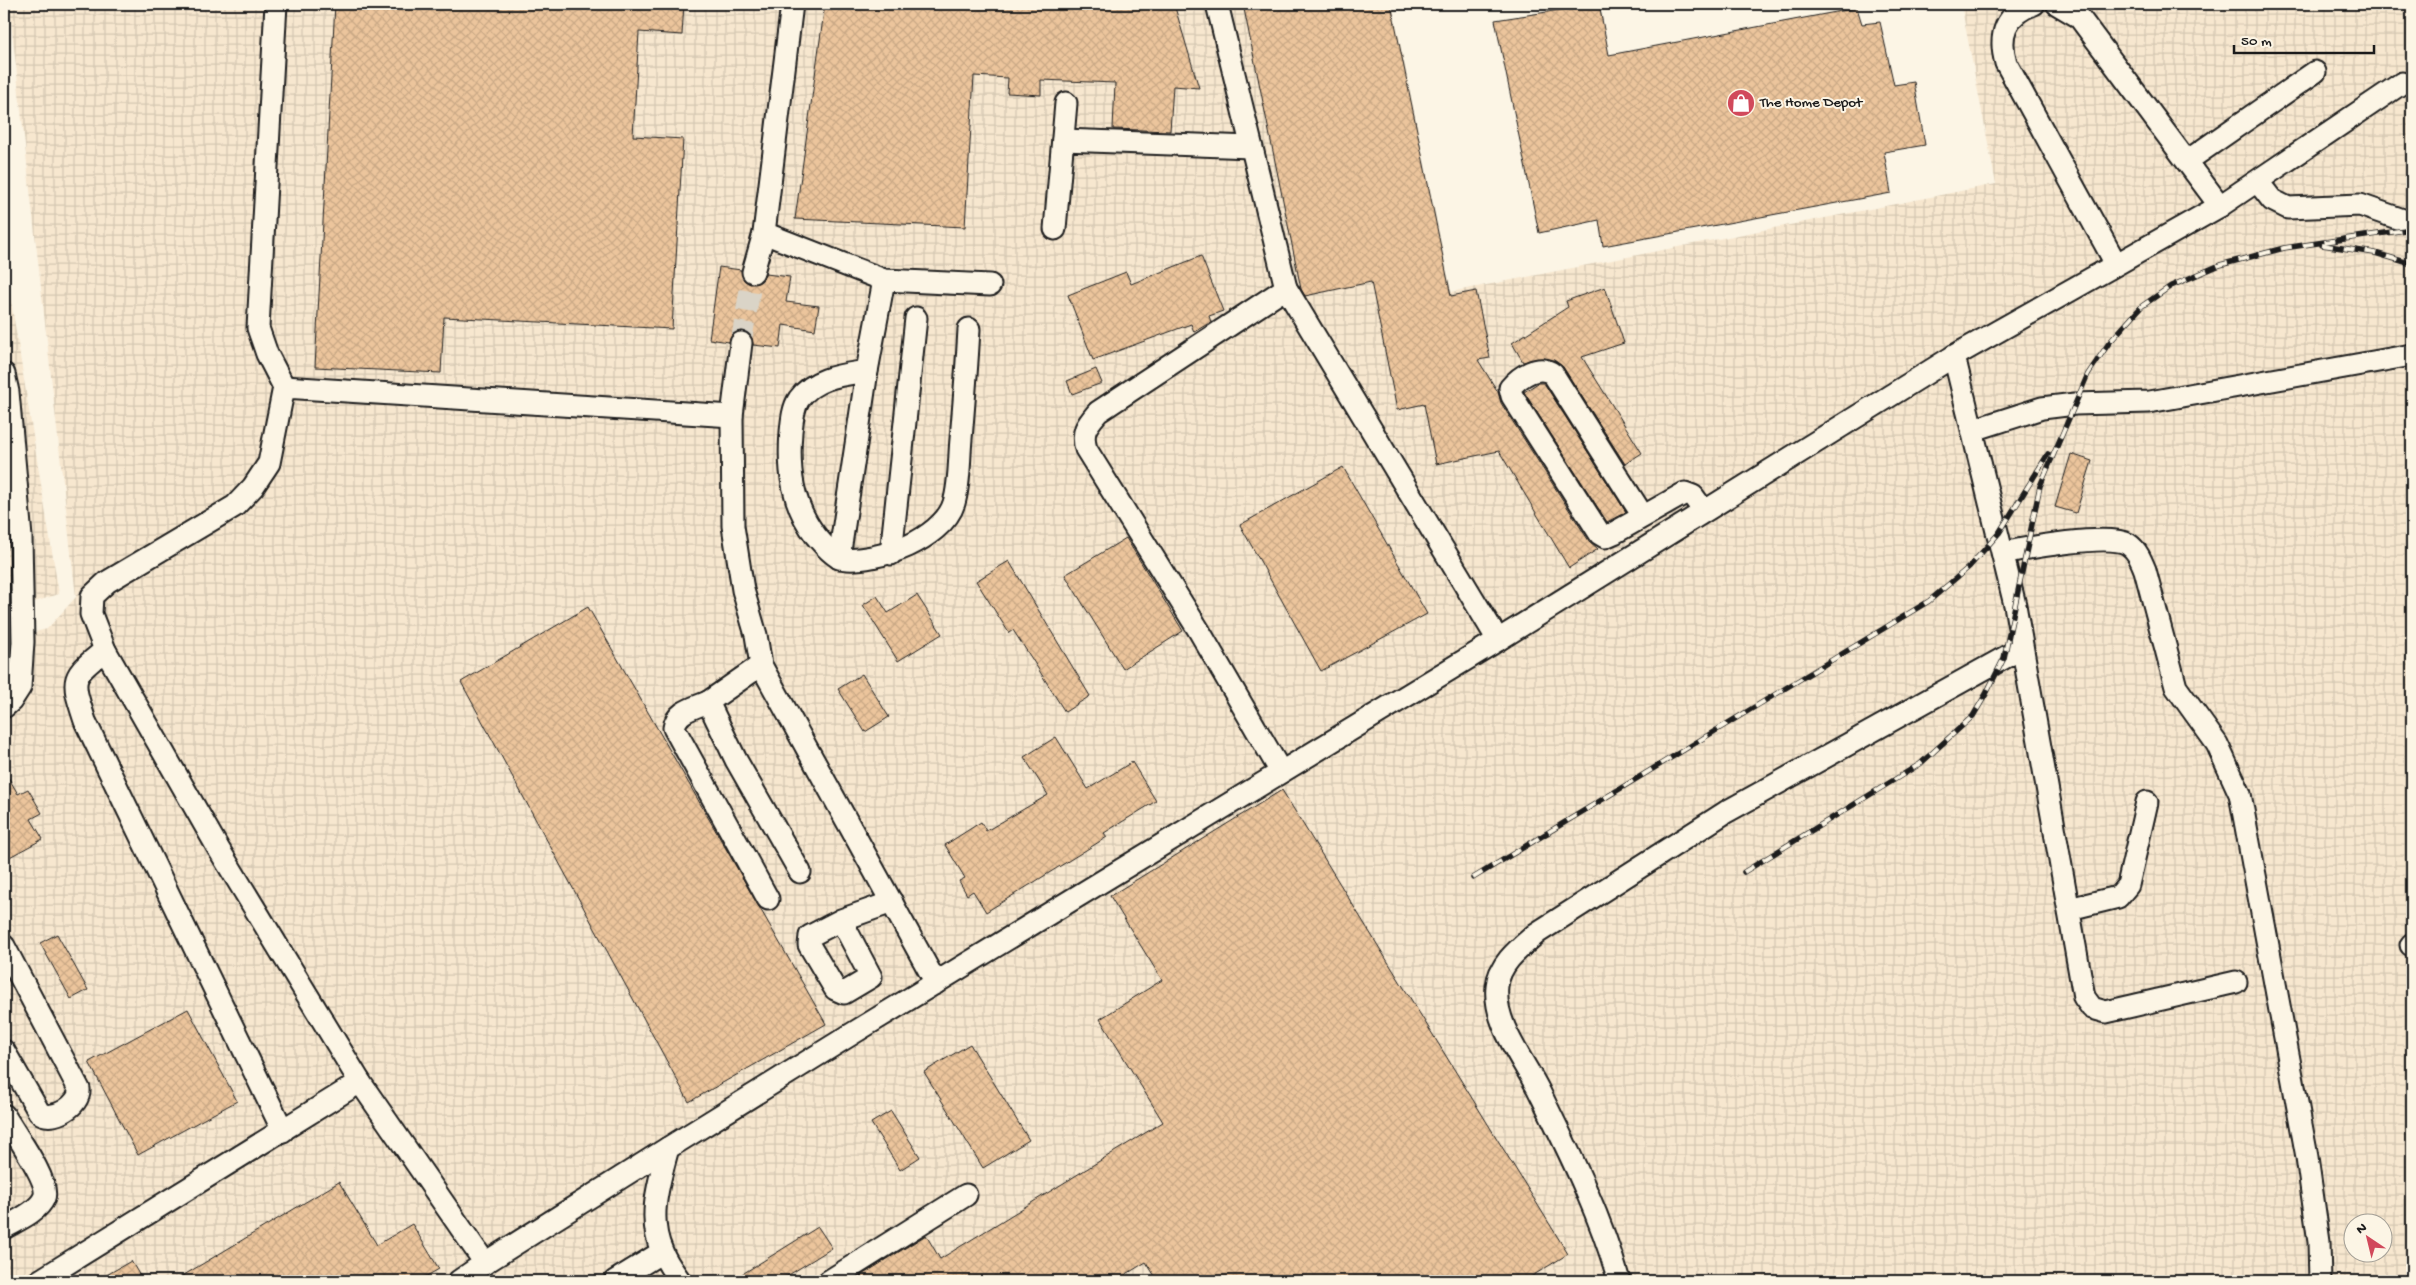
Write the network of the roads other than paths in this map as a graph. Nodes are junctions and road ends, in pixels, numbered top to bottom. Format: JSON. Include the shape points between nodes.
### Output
{"nodes":[{"id":1,"x":276,"y":4,"type":"edge"},
{"id":2,"x":792,"y":4,"type":"edge"},
{"id":3,"x":1217,"y":4,"type":"edge"},
{"id":4,"x":2034,"y":4,"type":"edge"},
{"id":5,"x":2057,"y":4,"type":"edge"},
{"id":6,"x":2315,"y":72,"type":"dead end"},
{"id":7,"x":2402,"y":83,"type":"dead end"},
{"id":8,"x":1066,"y":103,"type":"dead end"},
{"id":9,"x":1063,"y":140,"type":"junction"},
{"id":10,"x":1252,"y":147,"type":"junction"},
{"id":11,"x":2187,"y":161,"type":"junction"},
{"id":12,"x":2258,"y":182,"type":"junction"},
{"id":13,"x":2220,"y":206,"type":"junction"},
{"id":14,"x":2412,"y":220,"type":"edge"},
{"id":15,"x":1056,"y":230,"type":"dead end"},
{"id":16,"x":764,"y":233,"type":"junction"},
{"id":17,"x":2116,"y":264,"type":"junction"},
{"id":18,"x":754,"y":272,"type":"tunnel mouth"},
{"id":19,"x":884,"y":280,"type":"junction"},
{"id":20,"x":990,"y":285,"type":"dead end"},
{"id":21,"x":1286,"y":288,"type":"junction"},
{"id":22,"x":916,"y":318,"type":"dead end"},
{"id":23,"x":969,"y":329,"type":"dead end"},
{"id":24,"x":741,"y":344,"type":"tunnel mouth"},
{"id":25,"x":2412,"y":355,"type":"edge"},
{"id":26,"x":1954,"y":356,"type":"junction"},
{"id":27,"x":867,"y":371,"type":"junction"},
{"id":28,"x":4,"y":374,"type":"edge"},
{"id":29,"x":284,"y":387,"type":"junction"},
{"id":30,"x":732,"y":416,"type":"junction"},
{"id":31,"x":1973,"y":430,"type":"junction"},
{"id":32,"x":1704,"y":511,"type":"junction"},
{"id":33,"x":1642,"y":516,"type":"junction"},
{"id":34,"x":2002,"y":553,"type":"junction"},
{"id":35,"x":891,"y":554,"type":"junction"},
{"id":36,"x":839,"y":558,"type":"junction"},
{"id":37,"x":1498,"y":640,"type":"junction"},
{"id":38,"x":2022,"y":648,"type":"junction"},
{"id":39,"x":106,"y":650,"type":"junction"},
{"id":40,"x":761,"y":665,"type":"junction"},
{"id":41,"x":708,"y":702,"type":"junction"},
{"id":42,"x":4,"y":707,"type":"edge"},
{"id":43,"x":1281,"y":772,"type":"junction"},
{"id":44,"x":2147,"y":802,"type":"dead end"},
{"id":45,"x":800,"y":872,"type":"dead end"},
{"id":46,"x":768,"y":899,"type":"dead end"},
{"id":47,"x":892,"y":902,"type":"junction"},
{"id":48,"x":2069,"y":909,"type":"junction"},
{"id":49,"x":841,"y":920,"type":"dead end"},
{"id":50,"x":4,"y":946,"type":"edge"},
{"id":51,"x":936,"y":982,"type":"junction"},
{"id":52,"x":2236,"y":982,"type":"dead end"},
{"id":53,"x":4,"y":1051,"type":"edge"},
{"id":54,"x":360,"y":1082,"type":"junction"},
{"id":55,"x":4,"y":1115,"type":"edge"},
{"id":56,"x":283,"y":1131,"type":"junction"},
{"id":57,"x":668,"y":1148,"type":"junction"},
{"id":58,"x":966,"y":1195,"type":"dead end"},
{"id":59,"x":4,"y":1228,"type":"edge"},
{"id":60,"x":662,"y":1252,"type":"junction"},
{"id":61,"x":485,"y":1263,"type":"junction"},
{"id":62,"x":39,"y":1281,"type":"edge"},
{"id":63,"x":459,"y":1281,"type":"edge"},
{"id":64,"x":615,"y":1281,"type":"edge"},
{"id":65,"x":680,"y":1281,"type":"edge"},
{"id":66,"x":829,"y":1281,"type":"edge"},
{"id":67,"x":1619,"y":1281,"type":"edge"},
{"id":68,"x":2320,"y":1281,"type":"edge"}],
"edges":[{"from":1,"to":29,"type":"lane","via":[[258,328]]},
{"from":2,"to":16,"type":"lane"},
{"from":3,"to":10,"type":"lane"},
{"from":4,"to":17,"type":"lane","via":[[2016,12],[2009,20],[2002,48],[2006,63]]},
{"from":5,"to":11,"type":"lane","via":[[2079,17]]},
{"from":6,"to":11,"type":"lane"},
{"from":7,"to":12,"type":"lane"},
{"from":8,"to":9,"type":"lane"},
{"from":9,"to":10,"type":"lane"},
{"from":9,"to":15,"type":"lane"},
{"from":10,"to":21,"type":"lane"},
{"from":11,"to":13,"type":"lane"},
{"from":12,"to":13,"type":"lane"},
{"from":12,"to":14,"type":"lane","via":[[2272,200],[2288,208],[2360,205]]},
{"from":13,"to":17,"type":"lane"},
{"from":16,"to":18,"type":"lane"},
{"from":16,"to":19,"type":"lane"},
{"from":17,"to":26,"type":"lane"},
{"from":19,"to":20,"type":"lane"},
{"from":19,"to":27,"type":"lane"},
{"from":21,"to":37,"type":"lane"},
{"from":21,"to":43,"type":"lane","via":[[1098,412],[1082,437],[1086,449]]},
{"from":22,"to":35,"type":"lane"},
{"from":23,"to":35,"type":"lane","via":[[953,505],[939,526]]},
{"from":24,"to":30,"type":"lane"},
{"from":25,"to":31,"type":"lane","via":[[2149,402],[2042,408]]},
{"from":26,"to":31,"type":"lane"},
{"from":26,"to":32,"type":"lane"},
{"from":27,"to":36,"type":"lane"},
{"from":27,"to":36,"type":"lane","via":[[822,381],[799,400],[793,417],[789,454],[792,484],[800,512],[823,545]]},
{"from":28,"to":42,"type":"lane","via":[[21,537],[23,592],[23,671],[20,687],[12,702]]},
{"from":29,"to":30,"type":"lane"},
{"from":29,"to":39,"type":"lane","via":[[269,463],[235,506],[107,582],[92,596],[91,614]]},
{"from":30,"to":40,"type":"lane","via":[[733,526],[743,590]]},
{"from":31,"to":34,"type":"lane"},
{"from":32,"to":33,"type":"lane","via":[[1693,496],[1685,493]]},
{"from":32,"to":37,"type":"lane"},
{"from":33,"to":33,"type":"lane","via":[[1604,537],[1600,534],[1512,396],[1510,388],[1514,383],[1538,369],[1546,369],[1553,374]]},
{"from":34,"to":38,"type":"lane"},
{"from":34,"to":68,"type":"lane","via":[[2108,540],[2128,544],[2137,553],[2145,570],[2176,687],[2217,744],[2240,794],[2307,1157]]},
{"from":35,"to":36,"type":"lane"},
{"from":37,"to":43,"type":"lane"},
{"from":38,"to":48,"type":"lane"},
{"from":38,"to":67,"type":"lane","via":[[1726,812],[1537,933],[1501,969],[1497,1002],[1503,1023],[1571,1158],[1609,1244]]},
{"from":39,"to":54,"type":"lane","via":[[218,848]]},
{"from":39,"to":56,"type":"lane","via":[[81,670],[75,688],[85,721]]},
{"from":40,"to":41,"type":"lane"},
{"from":40,"to":47,"type":"lane"},
{"from":41,"to":45,"type":"lane","via":[[736,760]]},
{"from":41,"to":46,"type":"lane","via":[[681,714],[674,728]]},
{"from":43,"to":51,"type":"lane"},
{"from":44,"to":48,"type":"lane","via":[[2128,885],[2118,896]]},
{"from":47,"to":49,"type":"lane"},
{"from":47,"to":51,"type":"lane"},
{"from":48,"to":52,"type":"lane","via":[[2084,997],[2092,1008],[2106,1012]]},
{"from":50,"to":53,"type":"lane","via":[[80,1096],[52,1117],[44,1116]]},
{"from":51,"to":57,"type":"lane"},
{"from":54,"to":56,"type":"lane"},
{"from":54,"to":61,"type":"lane"},
{"from":55,"to":59,"type":"lane","via":[[40,1174],[45,1197],[37,1207]]},
{"from":56,"to":62,"type":"lane"},
{"from":57,"to":60,"type":"lane","via":[[656,1197],[654,1225]]},
{"from":57,"to":61,"type":"lane"},
{"from":58,"to":66,"type":"lane"},
{"from":60,"to":64,"type":"lane"},
{"from":60,"to":65,"type":"lane"},
{"from":61,"to":63,"type":"lane"}]}
